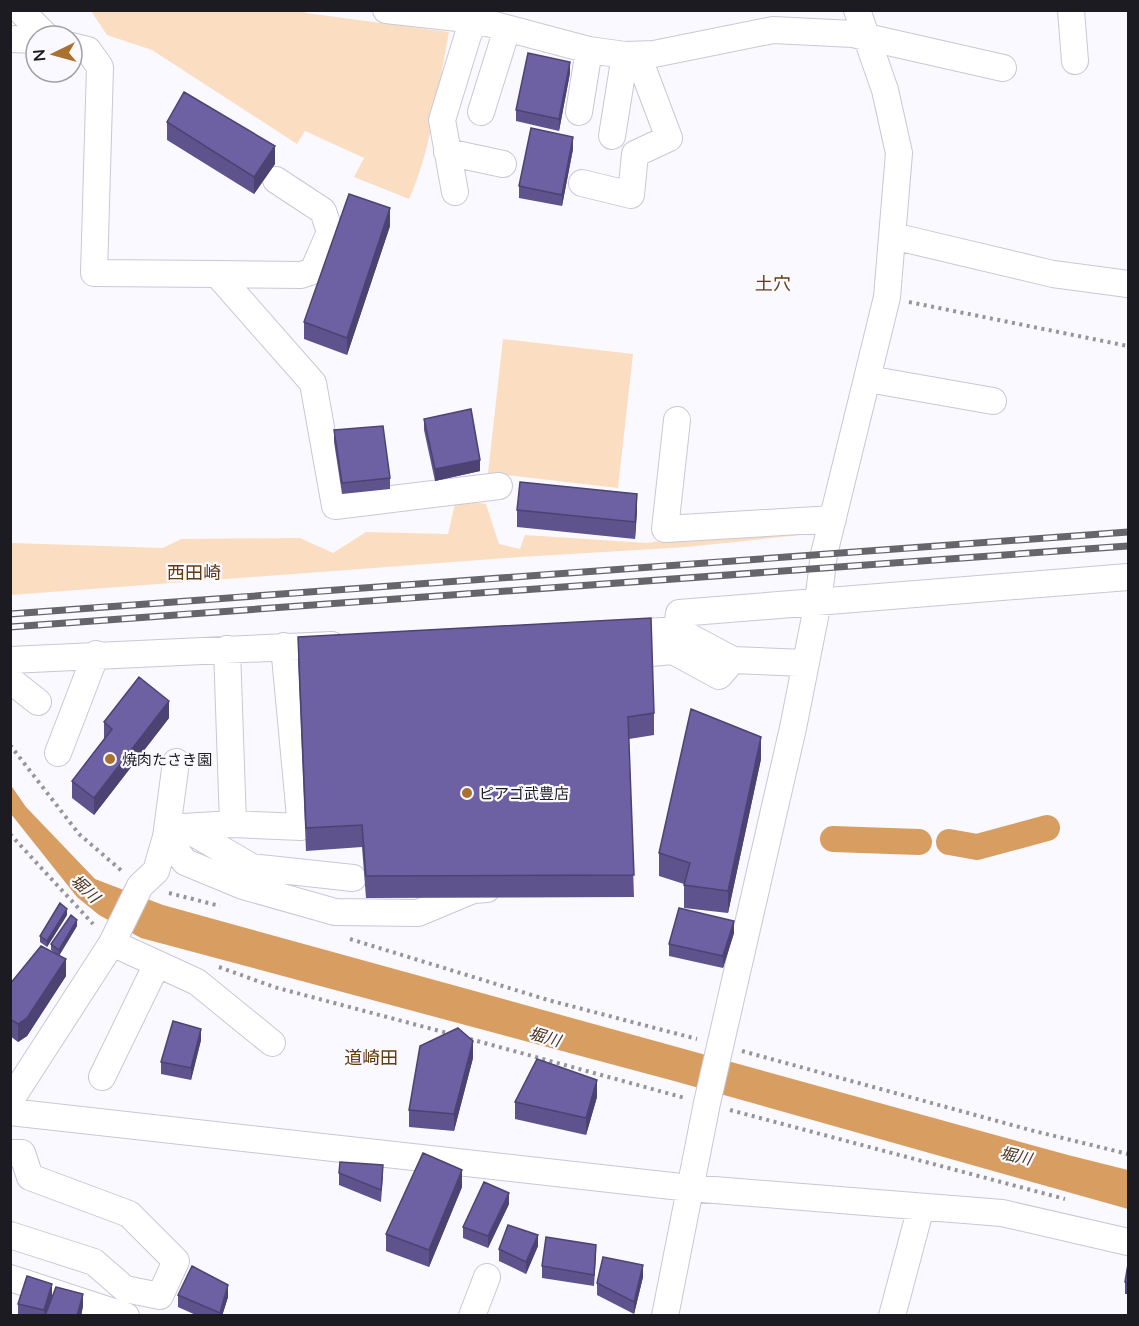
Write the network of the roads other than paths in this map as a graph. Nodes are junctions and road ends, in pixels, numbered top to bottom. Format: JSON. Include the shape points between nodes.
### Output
{"nodes":[{"id":1,"x":20,"y":10,"type":"edge"},
{"id":2,"x":386,"y":10,"type":"edge"},
{"id":3,"x":857,"y":10,"type":"edge"},
{"id":4,"x":1071,"y":10,"type":"edge"},
{"id":5,"x":478,"y":15,"type":"edge"},
{"id":6,"x":34,"y":24,"type":"edge"},
{"id":7,"x":507,"y":29,"type":"junction"},
{"id":8,"x":866,"y":37,"type":"junction"},
{"id":9,"x":84,"y":49,"type":"edge"},
{"id":10,"x":589,"y":50,"type":"junction"},
{"id":11,"x":631,"y":55,"type":"junction"},
{"id":12,"x":1075,"y":61,"type":"dead end"},
{"id":13,"x":1003,"y":68,"type":"dead end"},
{"id":14,"x":481,"y":112,"type":"dead end"},
{"id":15,"x":579,"y":112,"type":"dead end"},
{"id":16,"x":612,"y":136,"type":"dead end"},
{"id":17,"x":447,"y":153,"type":"junction"},
{"id":18,"x":503,"y":164,"type":"dead end"},
{"id":19,"x":276,"y":180,"type":"dead end"},
{"id":20,"x":582,"y":183,"type":"dead end"},
{"id":21,"x":455,"y":192,"type":"dead end"},
{"id":22,"x":893,"y":236,"type":"junction"},
{"id":23,"x":217,"y":274,"type":"junction"},
{"id":24,"x":1128,"y":284,"type":"edge"},
{"id":25,"x":868,"y":379,"type":"junction"},
{"id":26,"x":993,"y":400,"type":"dead end"},
{"id":27,"x":677,"y":420,"type":"dead end"},
{"id":28,"x":499,"y":486,"type":"dead end"},
{"id":29,"x":833,"y":519,"type":"junction"},
{"id":30,"x":1128,"y":577,"type":"edge"},
{"id":31,"x":818,"y":602,"type":"junction"},
{"id":32,"x":677,"y":630,"type":"junction"},
{"id":33,"x":356,"y":644,"type":"edge"},
{"id":34,"x":284,"y":646,"type":"junction"},
{"id":35,"x":227,"y":649,"type":"junction"},
{"id":36,"x":96,"y":654,"type":"junction"},
{"id":37,"x":10,"y":660,"type":"edge"},
{"id":38,"x":733,"y":660,"type":"junction"},
{"id":39,"x":804,"y":663,"type":"junction"},
{"id":40,"x":10,"y":680,"type":"edge"},
{"id":41,"x":38,"y":702,"type":"dead end"},
{"id":42,"x":58,"y":753,"type":"dead end"},
{"id":43,"x":176,"y":762,"type":"dead end"},
{"id":44,"x":233,"y":824,"type":"junction"},
{"id":45,"x":174,"y":832,"type":"junction"},
{"id":46,"x":353,"y":878,"type":"dead end"},
{"id":47,"x":507,"y":888,"type":"edge"},
{"id":48,"x":112,"y":943,"type":"junction"},
{"id":49,"x":157,"y":964,"type":"junction"},
{"id":50,"x":272,"y":1043,"type":"dead end"},
{"id":51,"x":22,"y":1062,"type":"edge"},
{"id":52,"x":102,"y":1077,"type":"dead end"},
{"id":53,"x":10,"y":1101,"type":"edge"},
{"id":54,"x":10,"y":1112,"type":"edge"},
{"id":55,"x":10,"y":1153,"type":"edge"},
{"id":56,"x":690,"y":1188,"type":"junction"},
{"id":57,"x":921,"y":1207,"type":"junction"},
{"id":58,"x":10,"y":1236,"type":"edge"},
{"id":59,"x":1128,"y":1242,"type":"edge"},
{"id":60,"x":487,"y":1277,"type":"dead end"},
{"id":61,"x":10,"y":1278,"type":"edge"},
{"id":62,"x":126,"y":1316,"type":"edge"},
{"id":63,"x":472,"y":1316,"type":"edge"},
{"id":64,"x":665,"y":1316,"type":"edge"},
{"id":65,"x":892,"y":1316,"type":"edge"}],
"edges":[{"from":1,"to":6,"type":"street"},
{"from":2,"to":5,"type":"street"},
{"from":3,"to":8,"type":"street"},
{"from":4,"to":12,"type":"street"},
{"from":5,"to":7,"type":"street"},
{"from":5,"to":17,"type":"street","via":[[442,120]]},
{"from":7,"to":10,"type":"street"},
{"from":7,"to":14,"type":"street"},
{"from":8,"to":11,"type":"street","via":[[773,30]]},
{"from":8,"to":13,"type":"street"},
{"from":8,"to":22,"type":"street","via":[[885,90],[899,153]]},
{"from":9,"to":23,"type":"street","via":[[100,67],[94,273]]},
{"from":10,"to":11,"type":"street"},
{"from":10,"to":15,"type":"street"},
{"from":11,"to":16,"type":"street"},
{"from":11,"to":20,"type":"street","via":[[669,138],[635,154],[631,195]]},
{"from":17,"to":18,"type":"street"},
{"from":17,"to":21,"type":"street"},
{"from":19,"to":23,"type":"street","via":[[323,211],[330,232],[313,271],[301,275]]},
{"from":22,"to":24,"type":"street","via":[[1053,274]]},
{"from":22,"to":25,"type":"street","via":[[887,297]]},
{"from":23,"to":28,"type":"street","via":[[313,383],[335,506]]},
{"from":25,"to":26,"type":"street"},
{"from":25,"to":29,"type":"street"},
{"from":27,"to":29,"type":"street","via":[[665,529]]},
{"from":29,"to":31,"type":"street"},
{"from":30,"to":31,"type":"street"},
{"from":31,"to":32,"type":"street","via":[[679,614]]},
{"from":31,"to":39,"type":"street"},
{"from":32,"to":38,"type":"street"},
{"from":32,"to":38,"type":"street","via":[[592,647],[673,651],[719,676]]},
{"from":33,"to":34,"type":"street"},
{"from":34,"to":35,"type":"street"},
{"from":34,"to":44,"type":"street","via":[[300,827]]},
{"from":35,"to":36,"type":"street"},
{"from":35,"to":44,"type":"street"},
{"from":36,"to":37,"type":"street"},
{"from":36,"to":42,"type":"street"},
{"from":38,"to":39,"type":"street"},
{"from":39,"to":56,"type":"street","via":[[793,728]]},
{"from":40,"to":41,"type":"street"},
{"from":43,"to":45,"type":"street"},
{"from":44,"to":45,"type":"street"},
{"from":45,"to":46,"type":"street","via":[[252,867]]},
{"from":45,"to":47,"type":"street","via":[[185,862],[243,886],[335,912],[418,912],[473,890]]},
{"from":45,"to":48,"type":"street","via":[[156,871],[140,885]]},
{"from":48,"to":49,"type":"street"},
{"from":48,"to":51,"type":"street"},
{"from":49,"to":50,"type":"street","via":[[197,982]]},
{"from":49,"to":52,"type":"street"},
{"from":51,"to":53,"type":"street"},
{"from":54,"to":56,"type":"street"},
{"from":55,"to":58,"type":"street","via":[[22,1153],[30,1178],[129,1214],[176,1261],[160,1296],[125,1289],[94,1262]]},
{"from":56,"to":57,"type":"street"},
{"from":56,"to":64,"type":"street"},
{"from":57,"to":59,"type":"street","via":[[1002,1213]]},
{"from":57,"to":65,"type":"street"},
{"from":60,"to":63,"type":"street"},
{"from":61,"to":62,"type":"street"}]}
